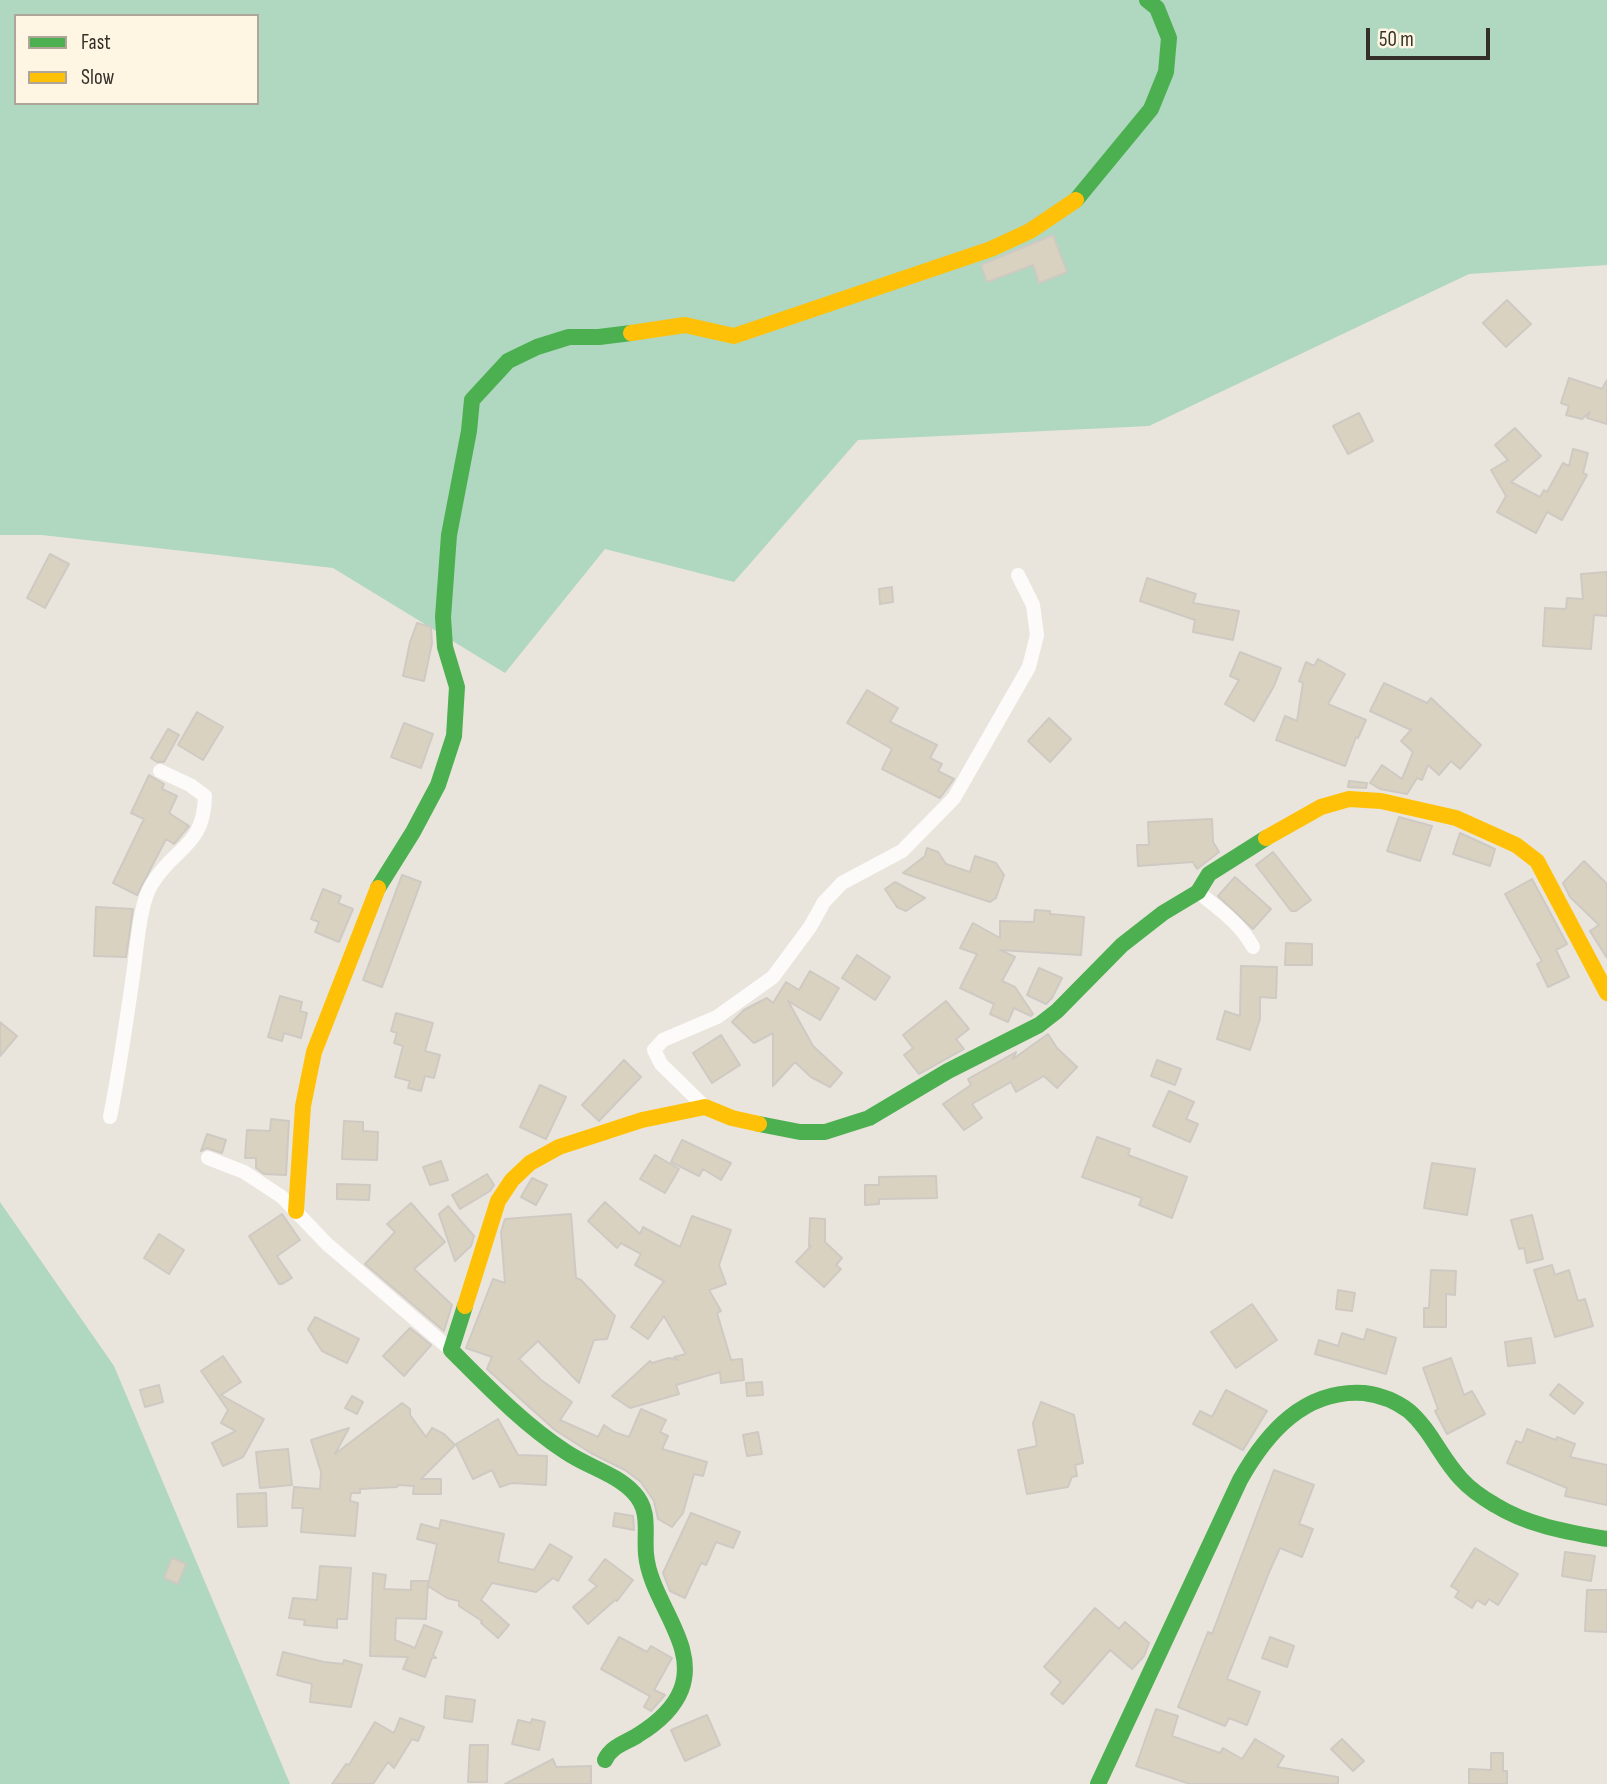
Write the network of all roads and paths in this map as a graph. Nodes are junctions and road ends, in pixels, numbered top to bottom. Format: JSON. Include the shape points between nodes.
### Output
{"nodes":[{"id":1,"x":1147,"y":0,"type":"edge"},
{"id":2,"x":1018,"y":575,"type":"dead end"},
{"id":3,"x":160,"y":771,"type":"dead end"},
{"id":4,"x":1198,"y":892,"type":"junction"},
{"id":5,"x":1253,"y":947,"type":"dead end"},
{"id":6,"x":1607,"y":993,"type":"edge"},
{"id":7,"x":705,"y":1107,"type":"junction"},
{"id":8,"x":110,"y":1117,"type":"dead end"},
{"id":9,"x":208,"y":1158,"type":"dead end"},
{"id":10,"x":296,"y":1211,"type":"junction"},
{"id":11,"x":451,"y":1350,"type":"junction"},
{"id":12,"x":1607,"y":1539,"type":"edge"},
{"id":13,"x":605,"y":1760,"type":"dead end"},
{"id":14,"x":1098,"y":1784,"type":"edge"}],
"edges":[{"from":1,"to":10,"type":"street","via":[[1157,8],[1169,38],[1166,72],[1151,109],[1076,200],[1030,231],[991,249],[734,335],[685,325],[569,337],[508,361],[471,400],[449,535],[443,617],[457,687],[453,736],[438,785],[376,892],[314,1052],[303,1106]]},
{"from":2,"to":7,"type":"street","via":[[1033,605],[1037,635],[1029,667],[954,798],[902,851],[842,883],[773,977],[717,1017],[663,1040],[654,1050],[661,1064]]},
{"from":3,"to":8,"type":"street","via":[[205,796],[205,816],[196,837],[150,886]]},
{"from":4,"to":5,"type":"street","via":[[1229,916]]},
{"from":4,"to":6,"type":"street","via":[[1209,874],[1321,807],[1349,799],[1423,809],[1490,831],[1537,861]]},
{"from":4,"to":7,"type":"street","via":[[1122,945],[1039,1025],[869,1118],[825,1132],[800,1132],[732,1118]]},
{"from":7,"to":11,"type":"street","via":[[607,1131],[559,1147],[530,1163],[498,1201]]},
{"from":9,"to":10,"type":"street","via":[[244,1172]]},
{"from":10,"to":11,"type":"street","via":[[327,1244]]},
{"from":11,"to":13,"type":"street","via":[[544,1437],[621,1482],[635,1492],[644,1508],[646,1555],[661,1603],[685,1648],[686,1674],[670,1712],[610,1749]]},
{"from":12,"to":14,"type":"street","via":[[1527,1523],[1492,1504],[1462,1480],[1412,1415],[1385,1397],[1354,1392],[1314,1402],[1286,1419],[1253,1455]]}]}
